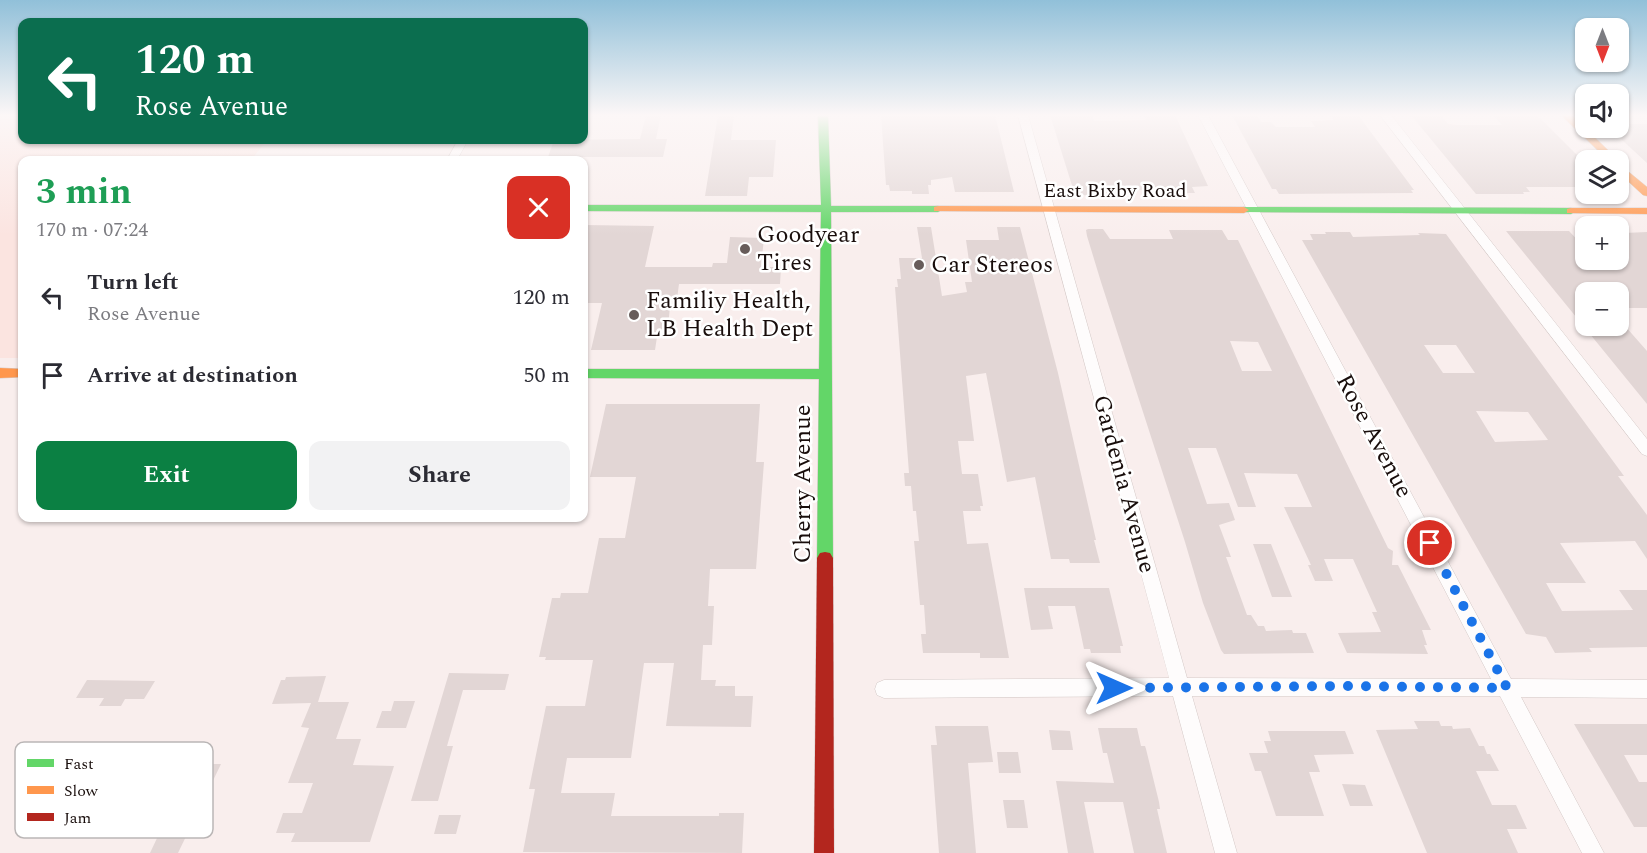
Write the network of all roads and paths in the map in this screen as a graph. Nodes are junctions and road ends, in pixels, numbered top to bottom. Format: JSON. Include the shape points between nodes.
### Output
{"nodes":[{"id":1,"x":825,"y":155,"type":"edge"},
{"id":2,"x":1034,"y":155,"type":"edge"},
{"id":3,"x":1224,"y":155,"type":"edge"},
{"id":4,"x":1416,"y":155,"type":"edge"},
{"id":5,"x":1629,"y":176,"type":"edge"},
{"id":6,"x":1647,"y":193,"type":"edge"},
{"id":7,"x":588,"y":208,"type":"edge"},
{"id":8,"x":826,"y":210,"type":"junction"},
{"id":9,"x":1049,"y":211,"type":"junction"},
{"id":10,"x":1254,"y":211,"type":"junction"},
{"id":11,"x":1460,"y":211,"type":"junction"},
{"id":12,"x":1647,"y":211,"type":"edge"},
{"id":13,"x":0,"y":373,"type":"edge"},
{"id":14,"x":18,"y":373,"type":"edge"},
{"id":15,"x":588,"y":374,"type":"edge"},
{"id":16,"x":826,"y":374,"type":"junction"},
{"id":17,"x":1647,"y":450,"type":"edge"},
{"id":18,"x":1181,"y":688,"type":"junction"},
{"id":19,"x":1507,"y":688,"type":"junction"},
{"id":20,"x":884,"y":689,"type":"dead end"},
{"id":21,"x":1647,"y":689,"type":"edge"},
{"id":22,"x":824,"y":853,"type":"edge"},
{"id":23,"x":1226,"y":853,"type":"edge"},
{"id":24,"x":1593,"y":853,"type":"edge"}],
"edges":[{"from":1,"to":8,"type":"street","name":"Cherry Avenue"},
{"from":2,"to":9,"type":"street","name":"Gardenia Avenue"},
{"from":3,"to":10,"type":"street","name":"Rose Avenue"},
{"from":4,"to":11,"type":"street"},
{"from":5,"to":6,"type":"street"},
{"from":7,"to":8,"type":"street","name":"East Bixby Road"},
{"from":8,"to":9,"type":"street","name":"East Bixby Road"},
{"from":8,"to":16,"type":"street","name":"Cherry Avenue"},
{"from":9,"to":10,"type":"street","name":"East Bixby Road"},
{"from":9,"to":18,"type":"street","name":"Gardenia Avenue"},
{"from":10,"to":11,"type":"street","name":"East Bixby Road"},
{"from":10,"to":19,"type":"street","name":"Rose Avenue"},
{"from":11,"to":12,"type":"street","name":"East Bixby Road"},
{"from":11,"to":17,"type":"street"},
{"from":13,"to":14,"type":"street"},
{"from":15,"to":16,"type":"street"},
{"from":16,"to":22,"type":"street","name":"Cherry Avenue"},
{"from":18,"to":19,"type":"street"},
{"from":18,"to":20,"type":"street"},
{"from":18,"to":23,"type":"street","name":"Gardenia Avenue"},
{"from":19,"to":21,"type":"street"},
{"from":19,"to":24,"type":"street","name":"Rose Avenue"}]}
